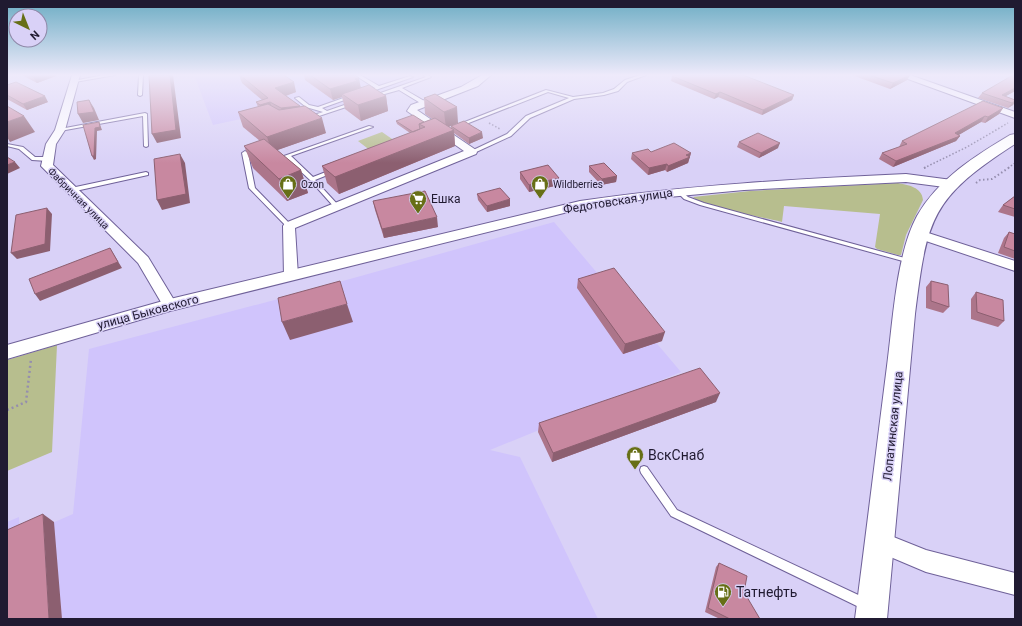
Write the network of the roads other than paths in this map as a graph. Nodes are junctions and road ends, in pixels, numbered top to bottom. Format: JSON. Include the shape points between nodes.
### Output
{"nodes":[{"id":1,"x":67,"y":104,"type":"edge"},
{"id":2,"x":306,"y":104,"type":"edge"},
{"id":3,"x":330,"y":104,"type":"edge"},
{"id":4,"x":348,"y":104,"type":"edge"},
{"id":5,"x":421,"y":104,"type":"edge"},
{"id":6,"x":513,"y":104,"type":"edge"},
{"id":7,"x":558,"y":104,"type":"edge"},
{"id":8,"x":984,"y":104,"type":"edge"},
{"id":9,"x":318,"y":108,"type":"junction"},
{"id":10,"x":325,"y":111,"type":"junction"},
{"id":11,"x":1015,"y":115,"type":"edge"},
{"id":12,"x":303,"y":119,"type":"edge"},
{"id":13,"x":371,"y":127,"type":"dead end"},
{"id":14,"x":455,"y":127,"type":"edge"},
{"id":15,"x":60,"y":130,"type":"junction"},
{"id":16,"x":1015,"y":138,"type":"edge"},
{"id":17,"x":7,"y":145,"type":"edge"},
{"id":18,"x":146,"y":146,"type":"dead end"},
{"id":19,"x":472,"y":152,"type":"junction"},
{"id":20,"x":245,"y":153,"type":"dead end"},
{"id":21,"x":48,"y":159,"type":"junction"},
{"id":22,"x":340,"y":168,"type":"edge"},
{"id":23,"x":146,"y":174,"type":"dead end"},
{"id":24,"x":312,"y":179,"type":"junction"},
{"id":25,"x":952,"y":184,"type":"junction"},
{"id":26,"x":71,"y":190,"type":"junction"},
{"id":27,"x":679,"y":191,"type":"junction"},
{"id":28,"x":337,"y":207,"type":"junction"},
{"id":29,"x":289,"y":226,"type":"junction"},
{"id":30,"x":919,"y":234,"type":"junction"},
{"id":31,"x":912,"y":261,"type":"junction"},
{"id":32,"x":1015,"y":266,"type":"edge"},
{"id":33,"x":291,"y":276,"type":"junction"},
{"id":34,"x":170,"y":305,"type":"junction"},
{"id":35,"x":7,"y":352,"type":"edge"},
{"id":36,"x":644,"y":470,"type":"dead end"},
{"id":37,"x":881,"y":544,"type":"junction"},
{"id":38,"x":1015,"y":584,"type":"edge"},
{"id":39,"x":872,"y":613,"type":"edge"}],
"edges":[{"from":1,"to":15,"type":"street","name":"Фабричная улица"},
{"from":2,"to":9,"type":"lane"},
{"from":3,"to":9,"type":"lane"},
{"from":4,"to":10,"type":"lane"},
{"from":5,"to":19,"type":"street","via":[[412,111]]},
{"from":6,"to":14,"type":"lane"},
{"from":7,"to":19,"type":"lane","via":[[528,117],[509,135]]},
{"from":8,"to":11,"type":"street"},
{"from":9,"to":10,"type":"lane"},
{"from":10,"to":12,"type":"lane"},
{"from":13,"to":24,"type":"lane","via":[[287,156]]},
{"from":15,"to":18,"type":"lane","via":[[145,114]]},
{"from":15,"to":21,"type":"street","name":"Фабричная улица","via":[[51,144]]},
{"from":16,"to":25,"type":"main road"},
{"from":17,"to":21,"type":"lane","via":[[21,148],[34,159]]},
{"from":19,"to":28,"type":"street"},
{"from":20,"to":29,"type":"lane","via":[[252,188]]},
{"from":21,"to":26,"type":"street","name":"Фабричная улица","via":[[47,166]]},
{"from":22,"to":24,"type":"lane"},
{"from":23,"to":26,"type":"lane"},
{"from":24,"to":28,"type":"lane"},
{"from":25,"to":27,"type":"street","name":"Федотовская улица","via":[[906,178]]},
{"from":25,"to":30,"type":"main road","via":[[927,215]]},
{"from":26,"to":34,"type":"street","name":"Фабричная улица","via":[[143,260]]},
{"from":27,"to":31,"type":"lane","via":[[686,198],[702,204]]},
{"from":27,"to":33,"type":"street","name":"Федотовская улица","via":[[580,205]]},
{"from":28,"to":29,"type":"street"},
{"from":29,"to":33,"type":"street"},
{"from":30,"to":31,"type":"main road","name":"Лопатинская улица"},
{"from":30,"to":32,"type":"street"},
{"from":31,"to":37,"type":"main road","name":"Лопатинская улица","via":[[904,314]]},
{"from":33,"to":34,"type":"street","name":"улица Быковского"},
{"from":34,"to":35,"type":"street","name":"улица Быковского"},
{"from":36,"to":39,"type":"lane","via":[[674,513]]},
{"from":37,"to":38,"type":"street","via":[[926,561]]},
{"from":37,"to":39,"type":"main road","name":"Лопатинская улица"}]}
